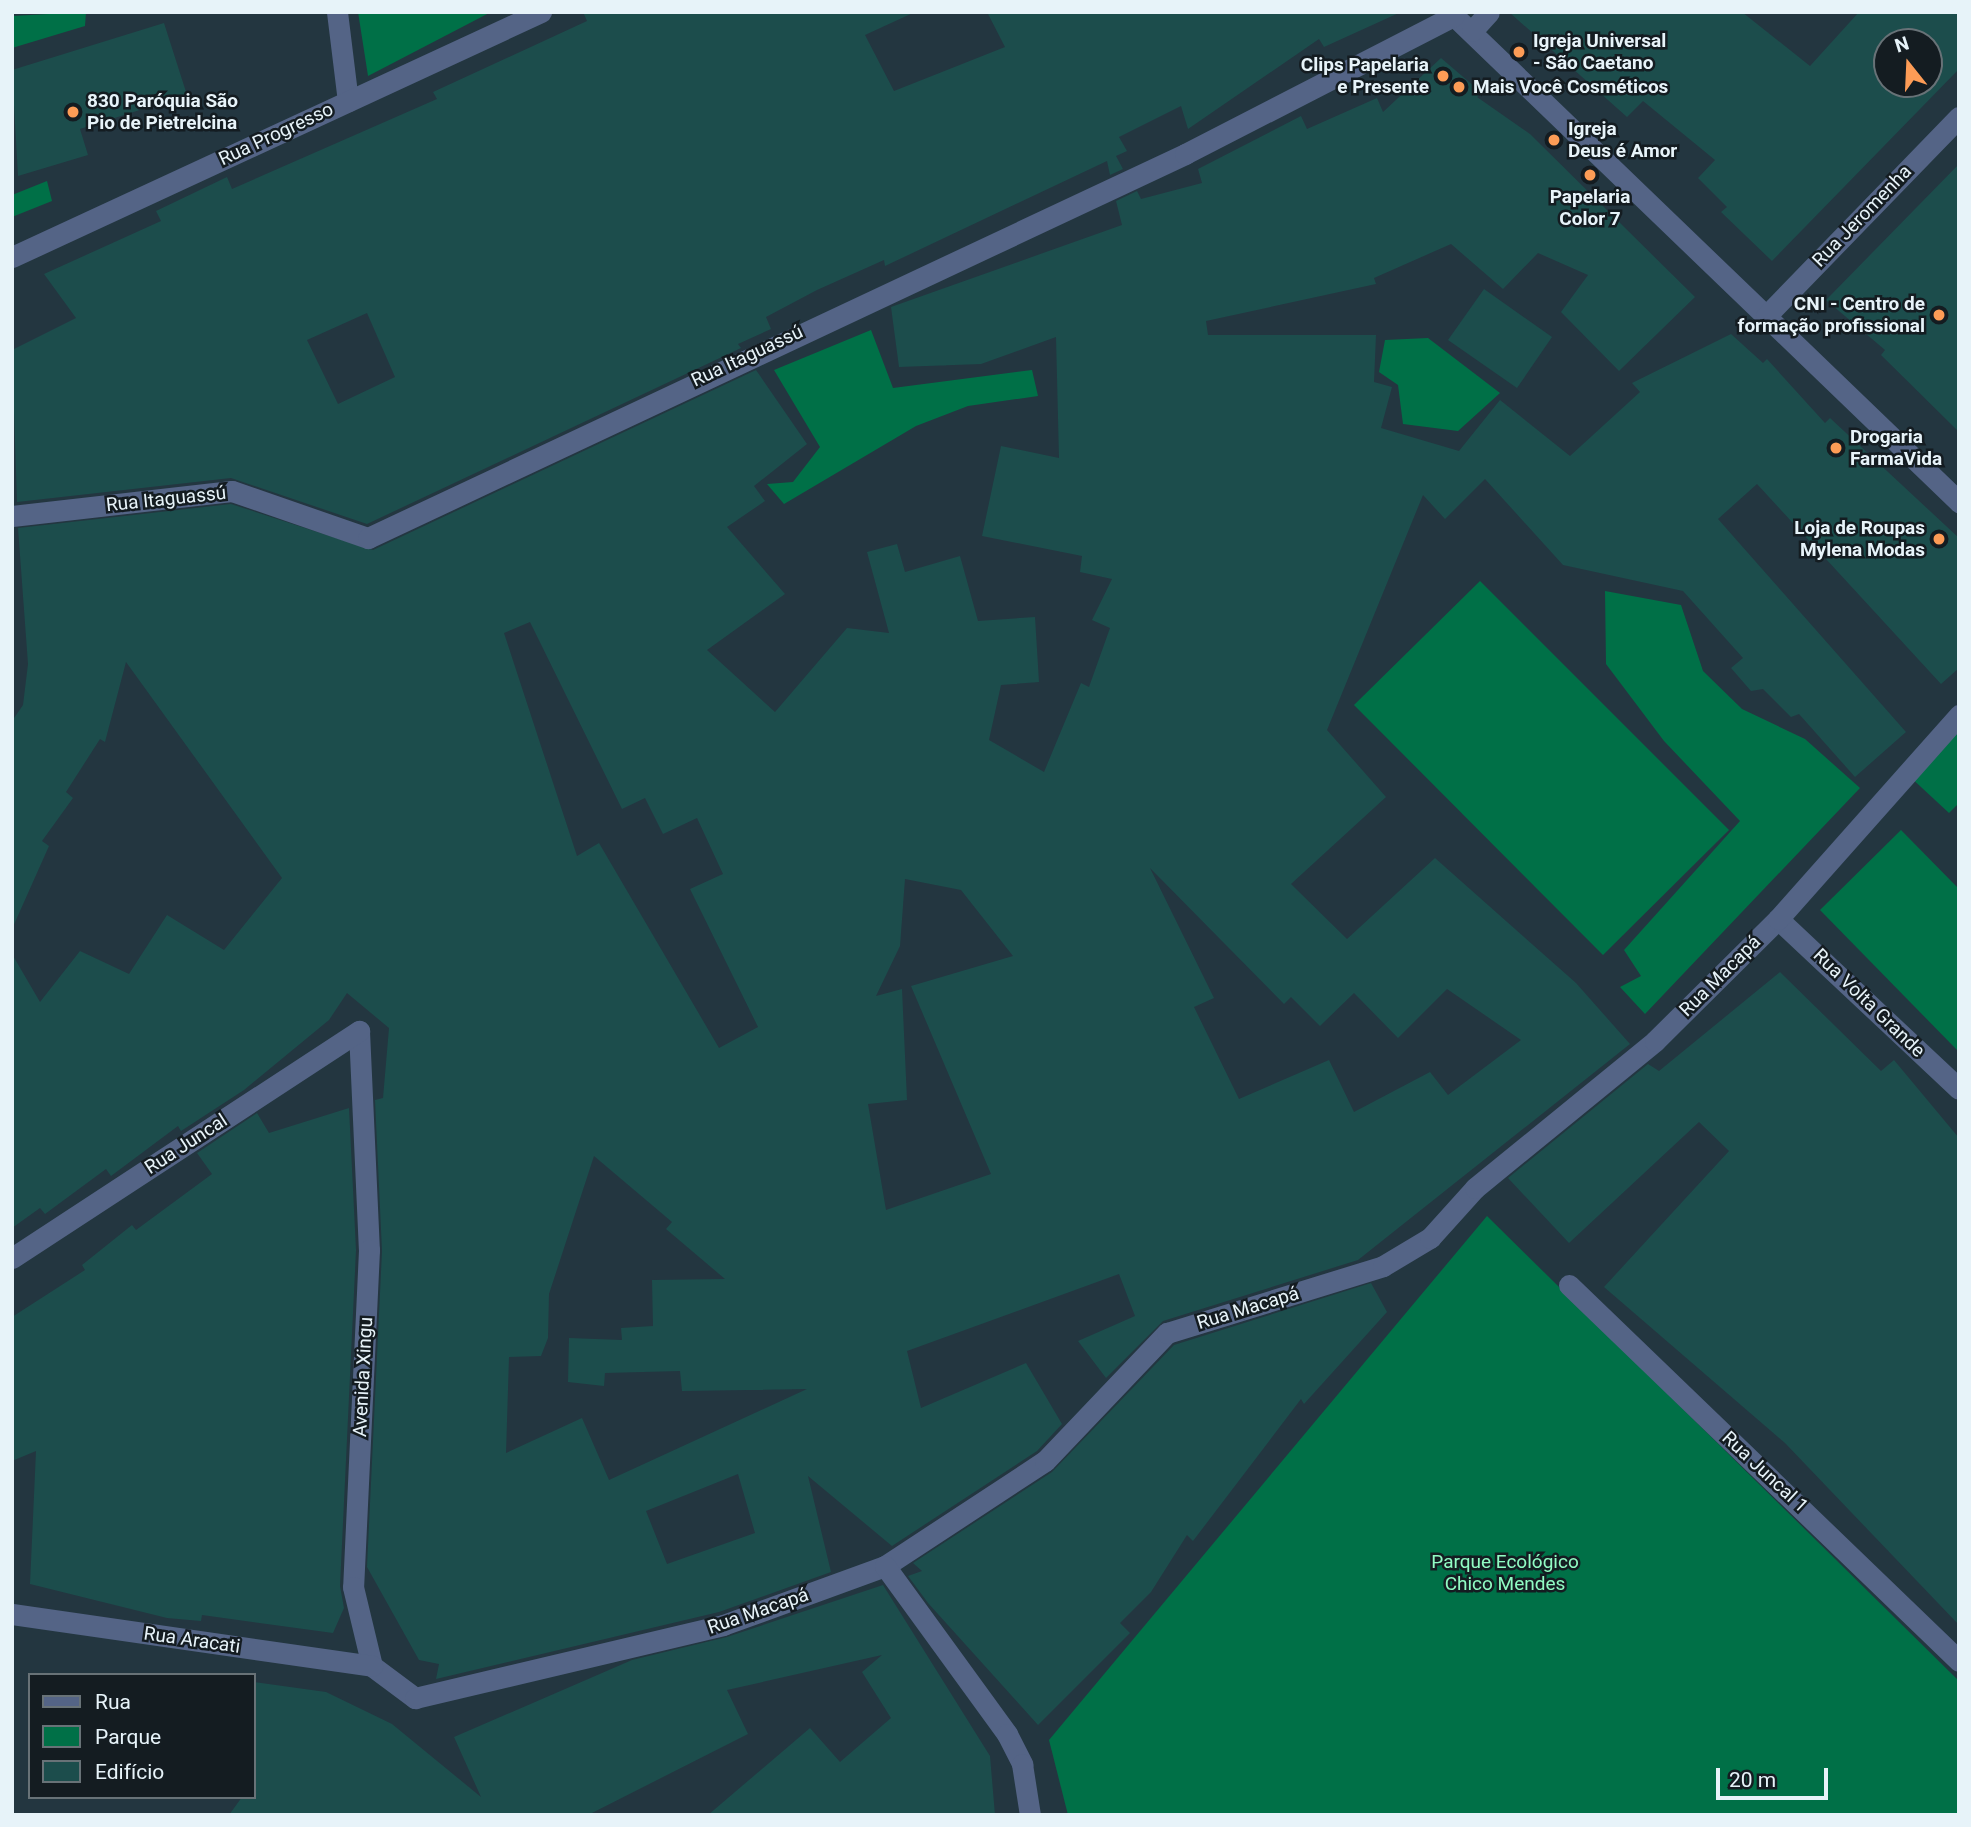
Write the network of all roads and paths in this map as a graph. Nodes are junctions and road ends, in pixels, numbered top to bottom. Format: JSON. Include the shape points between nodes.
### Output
{"nodes":[{"id":1,"x":337,"y":12,"type":"edge"},
{"id":2,"x":541,"y":12,"type":"edge"},
{"id":3,"x":1489,"y":12,"type":"edge"},
{"id":4,"x":1452,"y":14,"type":"edge"},
{"id":5,"x":1472,"y":31,"type":"junction"},
{"id":6,"x":348,"y":101,"type":"junction"},
{"id":7,"x":1959,"y":117,"type":"edge"},
{"id":8,"x":12,"y":257,"type":"edge"},
{"id":9,"x":1766,"y":316,"type":"junction"},
{"id":10,"x":1959,"y":502,"type":"edge"},
{"id":11,"x":12,"y":516,"type":"edge"},
{"id":12,"x":1959,"y":715,"type":"edge"},
{"id":13,"x":1777,"y":919,"type":"junction"},
{"id":14,"x":359,"y":1031,"type":"joint"},
{"id":15,"x":1959,"y":1089,"type":"edge"},
{"id":16,"x":12,"y":1258,"type":"edge"},
{"id":17,"x":1569,"y":1285,"type":"dead end"},
{"id":18,"x":885,"y":1566,"type":"junction"},
{"id":19,"x":12,"y":1614,"type":"edge"},
{"id":20,"x":1959,"y":1661,"type":"edge"},
{"id":21,"x":372,"y":1666,"type":"junction"},
{"id":22,"x":1030,"y":1815,"type":"edge"}],
"edges":[{"from":1,"to":6,"type":"street"},
{"from":2,"to":6,"type":"street","name":"Rua Progresso"},
{"from":3,"to":5,"type":"street"},
{"from":4,"to":5,"type":"street"},
{"from":4,"to":11,"type":"street","name":"Rua Itaguassú","via":[[1185,154],[368,538],[232,491]]},
{"from":5,"to":9,"type":"street"},
{"from":6,"to":8,"type":"street","name":"Rua Progresso"},
{"from":7,"to":9,"type":"street","name":"Rua Jeromenha"},
{"from":9,"to":10,"type":"street"},
{"from":12,"to":13,"type":"street","name":"Rua Macapá"},
{"from":13,"to":15,"type":"street","name":"Rua Volta Grande"},
{"from":13,"to":18,"type":"street","name":"Rua Macapá","via":[[1655,1041],[1475,1188],[1430,1238],[1383,1266],[1167,1333],[1045,1461]]},
{"from":14,"to":16,"type":"street","name":"Rua Juncal"},
{"from":14,"to":21,"type":"street","name":"Avenida Xingu","via":[[369,1250],[353,1587]]},
{"from":17,"to":20,"type":"street","name":"Rua Juncal 1"},
{"from":18,"to":21,"type":"street","name":"Rua Macapá","via":[[723,1625],[415,1698]]},
{"from":18,"to":22,"type":"street","via":[[1007,1734],[1022,1763]]},
{"from":19,"to":21,"type":"street","name":"Rua Aracati"}]}
